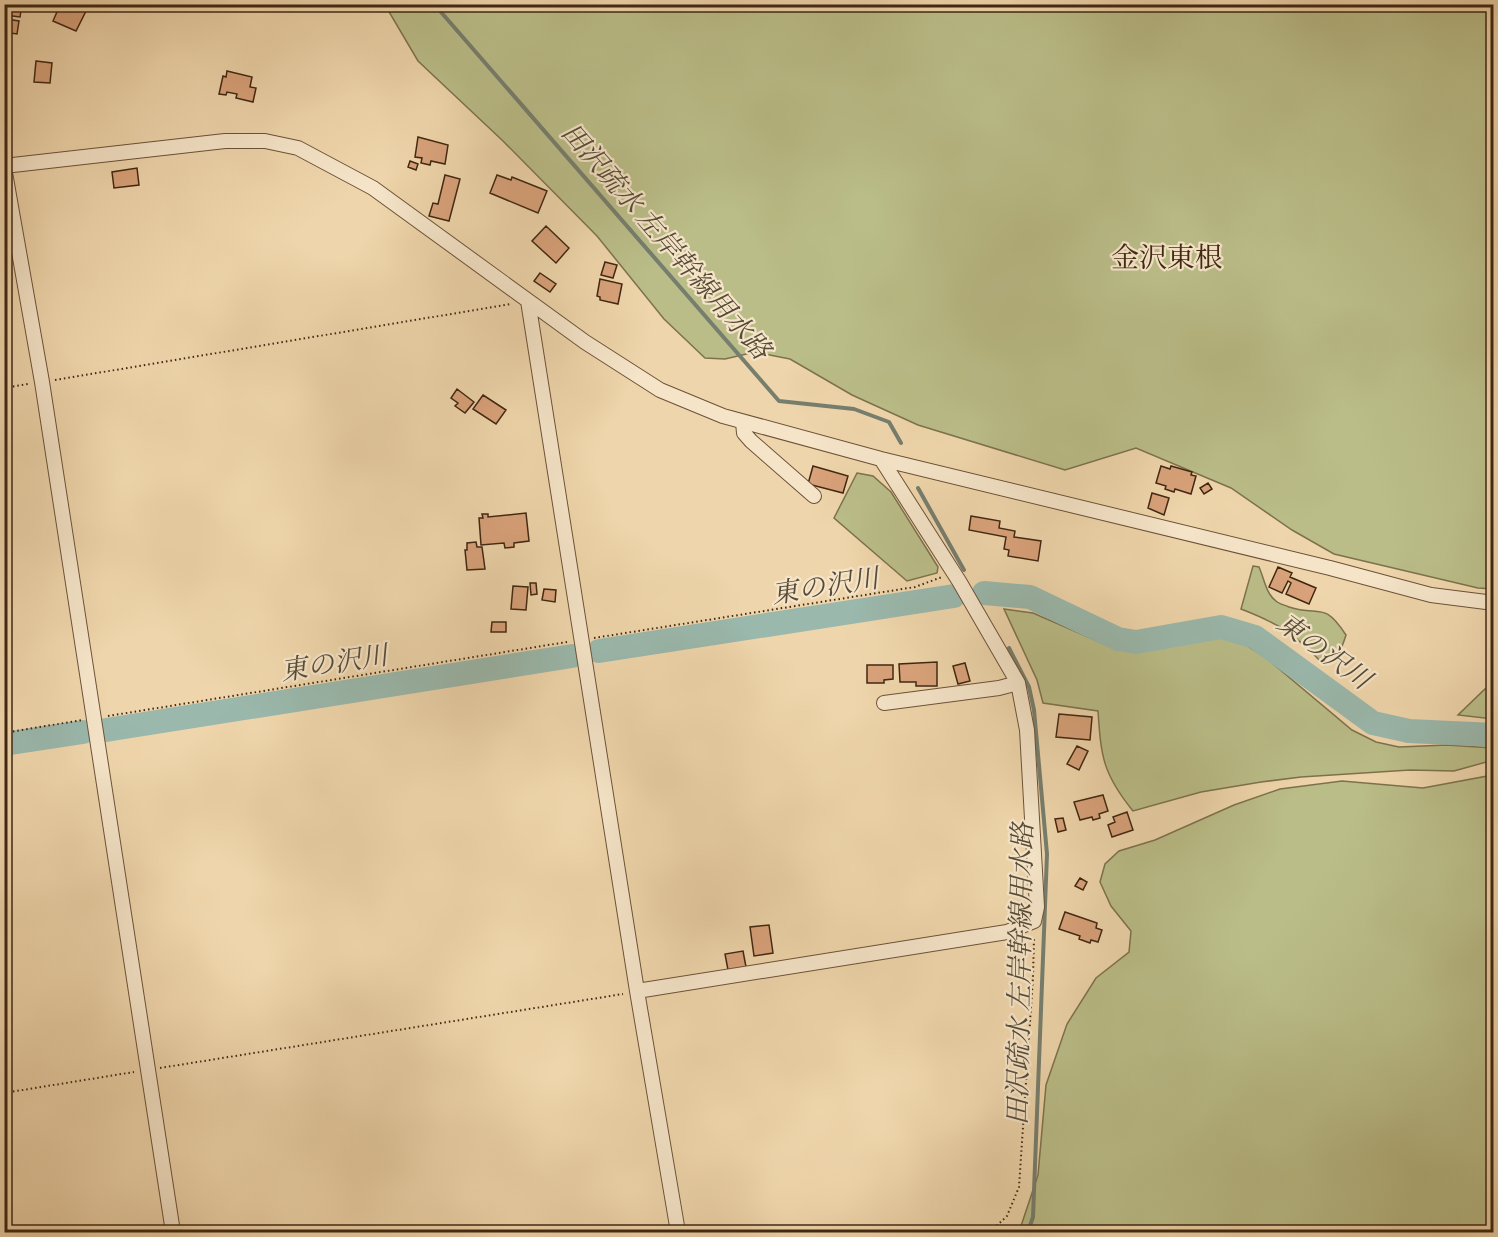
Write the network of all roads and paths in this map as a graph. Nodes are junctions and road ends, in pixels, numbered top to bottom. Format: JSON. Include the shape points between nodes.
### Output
{"nodes":[{"id":1,"x":4,"y":167,"type":"edge"},
{"id":2,"x":528,"y":301,"type":"junction"},
{"id":3,"x":42,"y":382,"type":"junction"},
{"id":4,"x":4,"y":388,"type":"edge"},
{"id":5,"x":743,"y":422,"type":"junction"},
{"id":6,"x":881,"y":459,"type":"junction"},
{"id":7,"x":814,"y":496,"type":"dead end"},
{"id":8,"x":953,"y":573,"type":"junction"},
{"id":9,"x":1494,"y":603,"type":"edge"},
{"id":10,"x":582,"y":640,"type":"junction"},
{"id":11,"x":1018,"y":683,"type":"junction"},
{"id":12,"x":884,"y":703,"type":"dead end"},
{"id":13,"x":95,"y":718,"type":"junction"},
{"id":14,"x":4,"y":733,"type":"edge"},
{"id":15,"x":1034,"y":921,"type":"junction"},
{"id":16,"x":637,"y":991,"type":"junction"},
{"id":17,"x":147,"y":1070,"type":"junction"},
{"id":18,"x":4,"y":1093,"type":"edge"},
{"id":19,"x":173,"y":1233,"type":"edge"},
{"id":20,"x":678,"y":1233,"type":"edge"},
{"id":21,"x":990,"y":1233,"type":"edge"}],
"edges":[{"from":1,"to":2,"type":"street","via":[[225,141],[265,141],[298,148],[373,188]]},
{"from":1,"to":3,"type":"street"},
{"from":2,"to":3,"type":"path"},
{"from":2,"to":5,"type":"street","via":[[660,390]]},
{"from":2,"to":10,"type":"street"},
{"from":3,"to":4,"type":"path"},
{"from":3,"to":13,"type":"street"},
{"from":5,"to":6,"type":"street"},
{"from":5,"to":7,"type":"street","via":[[744,433],[751,441]]},
{"from":6,"to":8,"type":"street"},
{"from":6,"to":9,"type":"street","via":[[1431,595]]},
{"from":8,"to":10,"type":"path","via":[[915,587]]},
{"from":8,"to":11,"type":"street"},
{"from":10,"to":13,"type":"path"},
{"from":10,"to":16,"type":"street"},
{"from":11,"to":12,"type":"street"},
{"from":11,"to":15,"type":"street","via":[[1027,730],[1037,906]]},
{"from":13,"to":14,"type":"path"},
{"from":13,"to":17,"type":"street"},
{"from":15,"to":16,"type":"street","via":[[1007,932]]},
{"from":15,"to":21,"type":"path","via":[[1019,1187],[1007,1216]]},
{"from":16,"to":17,"type":"path"},
{"from":16,"to":20,"type":"street"},
{"from":17,"to":18,"type":"path"},
{"from":17,"to":19,"type":"street"}]}
